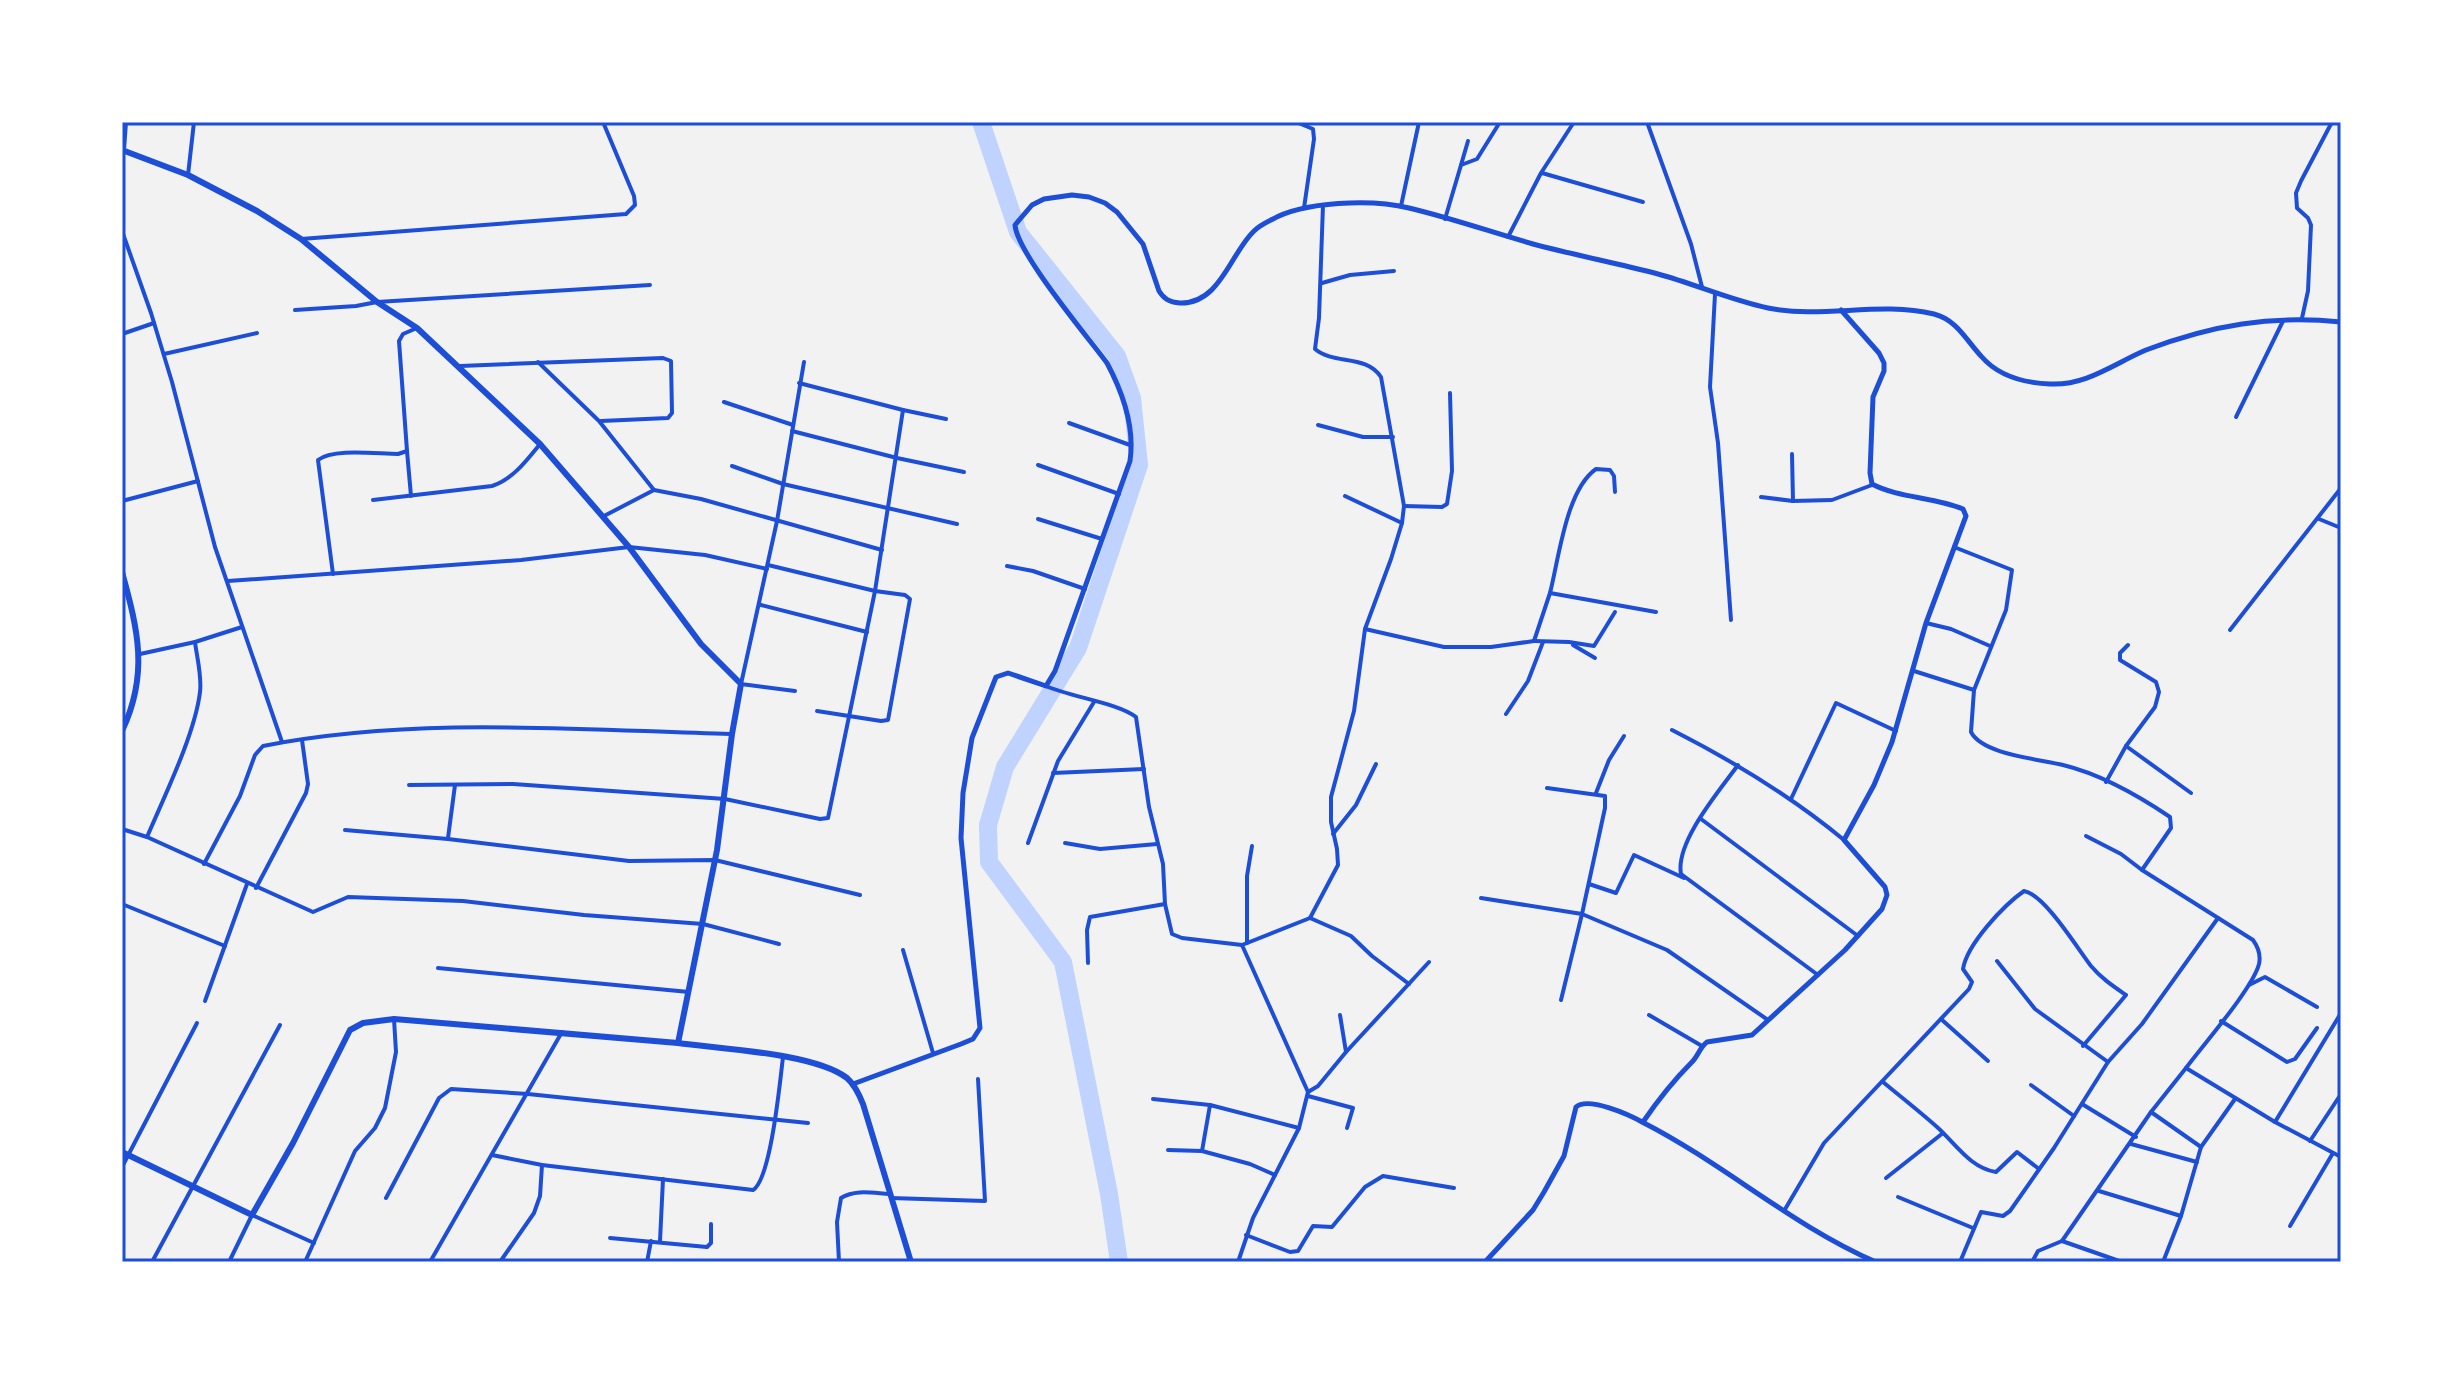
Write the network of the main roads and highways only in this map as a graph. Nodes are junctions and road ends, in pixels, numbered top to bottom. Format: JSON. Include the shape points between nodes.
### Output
{"nodes":[{"id":1,"x":123,"y":150,"type":"edge"},
{"id":2,"x":122,"y":572,"type":"edge"},
{"id":3,"x":122,"y":731,"type":"edge"},
{"id":4,"x":678,"y":1043,"type":"junction"},
{"id":5,"x":125,"y":1153,"type":"edge"},
{"id":6,"x":911,"y":1262,"type":"edge"}],
"edges":[{"from":1,"to":4,"type":"main road","via":[[233,197],[301,239],[417,328],[540,444],[629,547],[701,644],[741,684],[715,860]]},
{"from":2,"to":3,"type":"main road","via":[[140,654],[135,697]]},
{"from":4,"to":5,"type":"main road","via":[[394,1019],[363,1023],[350,1030],[252,1215]]},
{"from":4,"to":6,"type":"main road","via":[[825,1066],[853,1084]]}]}
